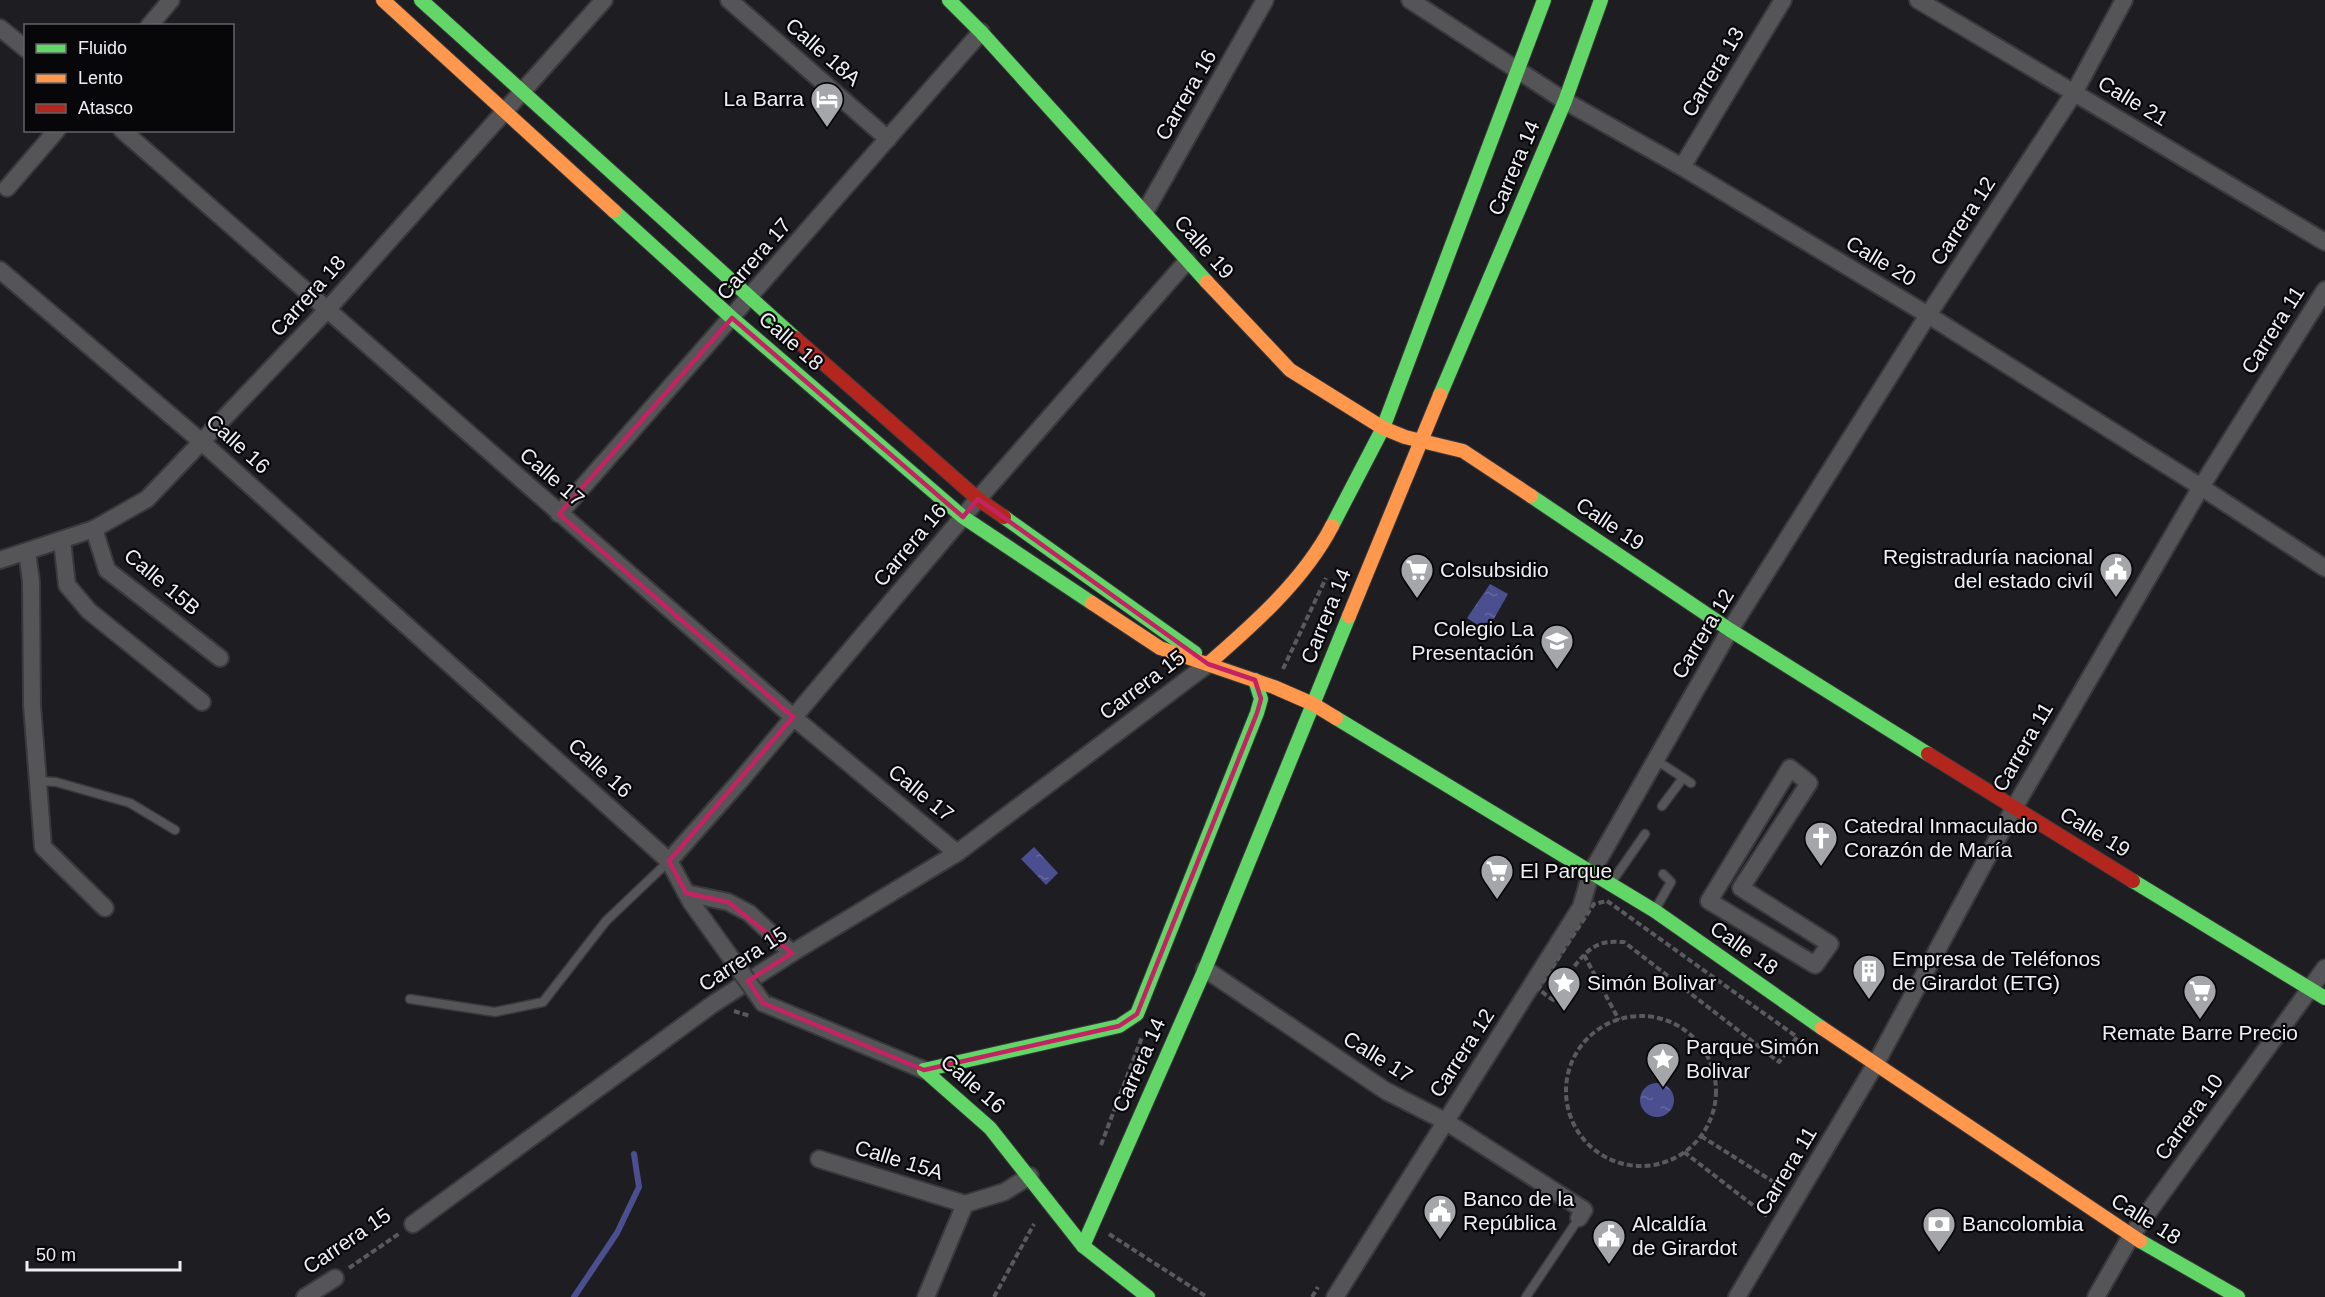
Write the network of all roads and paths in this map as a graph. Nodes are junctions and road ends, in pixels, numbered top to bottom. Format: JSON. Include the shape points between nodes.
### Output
{"nodes":[{"id":1,"x":171,"y":0,"type":"edge"},
{"id":2,"x":383,"y":0,"type":"edge"},
{"id":3,"x":421,"y":0,"type":"edge"},
{"id":4,"x":604,"y":0,"type":"edge"},
{"id":5,"x":729,"y":0,"type":"edge"},
{"id":6,"x":949,"y":0,"type":"edge"},
{"id":7,"x":1265,"y":0,"type":"edge"},
{"id":8,"x":1410,"y":0,"type":"edge"},
{"id":9,"x":1544,"y":0,"type":"edge"},
{"id":10,"x":1601,"y":0,"type":"edge"},
{"id":11,"x":1783,"y":0,"type":"edge"},
{"id":12,"x":1918,"y":0,"type":"edge"},
{"id":13,"x":2124,"y":0,"type":"edge"},
{"id":14,"x":151,"y":24,"type":"edge"},
{"id":15,"x":0,"y":28,"type":"edge"},
{"id":16,"x":981,"y":32,"type":"junction"},
{"id":17,"x":24,"y":47,"type":"edge"},
{"id":18,"x":1518,"y":72,"type":"junction"},
{"id":19,"x":522,"y":91,"type":"junction"},
{"id":20,"x":2074,"y":93,"type":"junction"},
{"id":21,"x":1565,"y":101,"type":"junction"},
{"id":22,"x":505,"y":110,"type":"junction"},
{"id":23,"x":55,"y":132,"type":"edge"},
{"id":24,"x":124,"y":132,"type":"edge"},
{"id":25,"x":888,"y":139,"type":"junction"},
{"id":26,"x":1682,"y":167,"type":"junction"},
{"id":27,"x":7,"y":188,"type":"dead end"},
{"id":28,"x":1145,"y":212,"type":"junction"},
{"id":29,"x":2325,"y":242,"type":"edge"},
{"id":30,"x":1186,"y":261,"type":"junction"},
{"id":31,"x":0,"y":270,"type":"edge"},
{"id":32,"x":2325,"y":290,"type":"edge"},
{"id":33,"x":750,"y":299,"type":"junction"},
{"id":34,"x":326,"y":311,"type":"junction"},
{"id":35,"x":1928,"y":315,"type":"junction"},
{"id":36,"x":732,"y":318,"type":"junction"},
{"id":37,"x":1383,"y":428,"type":"junction"},
{"id":38,"x":1421,"y":441,"type":"junction"},
{"id":39,"x":203,"y":443,"type":"junction"},
{"id":40,"x":2201,"y":486,"type":"junction"},
{"id":41,"x":978,"y":499,"type":"junction"},
{"id":42,"x":559,"y":514,"type":"junction"},
{"id":43,"x":963,"y":517,"type":"junction"},
{"id":44,"x":94,"y":529,"type":"junction"},
{"id":45,"x":62,"y":540,"type":"junction"},
{"id":46,"x":27,"y":552,"type":"junction"},
{"id":47,"x":0,"y":560,"type":"edge"},
{"id":48,"x":2325,"y":568,"type":"edge"},
{"id":49,"x":1330,"y":570,"type":"dead end"},
{"id":50,"x":1730,"y":630,"type":"junction"},
{"id":51,"x":220,"y":658,"type":"dead end"},
{"id":52,"x":1208,"y":663,"type":"junction"},
{"id":53,"x":1255,"y":680,"type":"junction"},
{"id":54,"x":1274,"y":687,"type":"junction"},
{"id":55,"x":202,"y":702,"type":"dead end"},
{"id":56,"x":1312,"y":704,"type":"junction"},
{"id":57,"x":793,"y":717,"type":"junction"},
{"id":58,"x":1656,"y":760,"type":"junction"},
{"id":59,"x":38,"y":781,"type":"junction"},
{"id":60,"x":1662,"y":806,"type":"dead end"},
{"id":61,"x":2014,"y":808,"type":"junction"},
{"id":62,"x":175,"y":830,"type":"dead end"},
{"id":63,"x":1645,"y":834,"type":"dead end"},
{"id":64,"x":957,"y":853,"type":"junction"},
{"id":65,"x":669,"y":861,"type":"junction"},
{"id":66,"x":1591,"y":873,"type":"junction"},
{"id":67,"x":1663,"y":874,"type":"dead end"},
{"id":68,"x":1611,"y":883,"type":"junction"},
{"id":69,"x":686,"y":893,"type":"junction"},
{"id":70,"x":105,"y":908,"type":"dead end"},
{"id":71,"x":1655,"y":911,"type":"junction"},
{"id":72,"x":1830,"y":944,"type":"joint"},
{"id":73,"x":792,"y":953,"type":"junction"},
{"id":74,"x":1584,"y":955,"type":"junction"},
{"id":75,"x":2325,"y":968,"type":"edge"},
{"id":76,"x":1205,"y":969,"type":"junction"},
{"id":77,"x":2310,"y":988,"type":"junction"},
{"id":78,"x":2325,"y":998,"type":"edge"},
{"id":79,"x":410,"y":999,"type":"dead end"},
{"id":80,"x":1619,"y":1020,"type":"junction"},
{"id":81,"x":1146,"y":1028,"type":"dead end"},
{"id":82,"x":1875,"y":1065,"type":"junction"},
{"id":83,"x":924,"y":1070,"type":"junction"},
{"id":84,"x":1445,"y":1121,"type":"junction"},
{"id":85,"x":1701,"y":1136,"type":"junction"},
{"id":86,"x":1099,"y":1152,"type":"dead end"},
{"id":87,"x":1684,"y":1152,"type":"junction"},
{"id":88,"x":819,"y":1159,"type":"dead end"},
{"id":89,"x":1030,"y":1176,"type":"junction"},
{"id":90,"x":1797,"y":1197,"type":"junction"},
{"id":91,"x":965,"y":1204,"type":"junction"},
{"id":92,"x":1580,"y":1218,"type":"joint"},
{"id":93,"x":1114,"y":1223,"type":"dead end"},
{"id":94,"x":413,"y":1224,"type":"joint"},
{"id":95,"x":1034,"y":1224,"type":"dead end"},
{"id":96,"x":1779,"y":1226,"type":"junction"},
{"id":97,"x":2131,"y":1236,"type":"junction"},
{"id":98,"x":1083,"y":1246,"type":"junction"},
{"id":99,"x":335,"y":1278,"type":"joint"},
{"id":100,"x":1324,"y":1278,"type":"dead end"},
{"id":101,"x":305,"y":1297,"type":"edge"},
{"id":102,"x":926,"y":1297,"type":"edge"},
{"id":103,"x":994,"y":1297,"type":"edge"},
{"id":104,"x":1148,"y":1297,"type":"edge"},
{"id":105,"x":1207,"y":1297,"type":"edge"},
{"id":106,"x":1312,"y":1297,"type":"edge"},
{"id":107,"x":1335,"y":1297,"type":"edge"},
{"id":108,"x":1526,"y":1297,"type":"edge"},
{"id":109,"x":1737,"y":1297,"type":"edge"},
{"id":110,"x":2096,"y":1297,"type":"edge"},
{"id":111,"x":2238,"y":1297,"type":"edge"}],
"edges":[{"from":1,"to":14,"type":"street"},
{"from":2,"to":22,"type":"street","name":"Calle 18"},
{"from":3,"to":19,"type":"street","name":"Calle 18"},
{"from":4,"to":19,"type":"street","name":"Carrera 18"},
{"from":5,"to":25,"type":"street","name":"Calle 18A"},
{"from":6,"to":16,"type":"street","name":"Calle 19"},
{"from":7,"to":28,"type":"street","name":"Carrera 16"},
{"from":8,"to":18,"type":"street","name":"Calle 20"},
{"from":9,"to":18,"type":"street","name":"Carrera 14"},
{"from":10,"to":21,"type":"street","name":"Carrera 14"},
{"from":11,"to":26,"type":"street","name":"Carrera 13"},
{"from":12,"to":20,"type":"street","name":"Calle 21"},
{"from":13,"to":20,"type":"street","name":"Carrera 12"},
{"from":15,"to":17,"type":"street"},
{"from":16,"to":25,"type":"street","name":"Carrera 17"},
{"from":16,"to":28,"type":"street","name":"Calle 19"},
{"from":18,"to":21,"type":"street","name":"Calle 20"},
{"from":18,"to":37,"type":"street","name":"Carrera 14"},
{"from":19,"to":22,"type":"street","name":"Carrera 18"},
{"from":19,"to":33,"type":"street","name":"Calle 18"},
{"from":20,"to":29,"type":"street","name":"Calle 21"},
{"from":20,"to":35,"type":"street","name":"Carrera 12"},
{"from":21,"to":26,"type":"street","name":"Calle 20"},
{"from":21,"to":38,"type":"street","name":"Carrera 14"},
{"from":22,"to":34,"type":"street","name":"Carrera 18"},
{"from":22,"to":36,"type":"street","name":"Calle 18"},
{"from":23,"to":27,"type":"street"},
{"from":24,"to":34,"type":"street","name":"Calle 17"},
{"from":25,"to":33,"type":"street","name":"Carrera 17"},
{"from":26,"to":35,"type":"street","name":"Calle 20"},
{"from":28,"to":30,"type":"street","name":"Calle 19"},
{"from":30,"to":37,"type":"street","name":"Calle 19","via":[[1290,370]]},
{"from":30,"to":41,"type":"street","name":"Carrera 16"},
{"from":31,"to":39,"type":"street","name":"Calle 16"},
{"from":32,"to":40,"type":"street","name":"Carrera 11"},
{"from":33,"to":36,"type":"street","name":"Carrera 17"},
{"from":33,"to":41,"type":"street","name":"Calle 18"},
{"from":34,"to":39,"type":"street","name":"Carrera 18"},
{"from":34,"to":42,"type":"street","name":"Calle 17"},
{"from":35,"to":40,"type":"street","name":"Calle 20"},
{"from":35,"to":50,"type":"street","name":"Carrera 12"},
{"from":36,"to":42,"type":"street","name":"Carrera 17"},
{"from":36,"to":43,"type":"street","name":"Calle 18"},
{"from":37,"to":38,"type":"street","name":"Calle 19"},
{"from":37,"to":52,"type":"street","name":"Carrera 14","via":[[1319,551],[1253,625]]},
{"from":38,"to":50,"type":"street","name":"Calle 19","via":[[1463,451]]},
{"from":38,"to":56,"type":"street","name":"Carrera 14"},
{"from":39,"to":44,"type":"street","name":"Carrera 18","via":[[147,500]]},
{"from":39,"to":65,"type":"street","name":"Calle 16"},
{"from":40,"to":48,"type":"street","name":"Calle 20"},
{"from":40,"to":61,"type":"street","name":"Carrera 11"},
{"from":41,"to":43,"type":"street","name":"Carrera 16"},
{"from":41,"to":52,"type":"street","name":"Calle 18"},
{"from":42,"to":57,"type":"street","name":"Calle 17"},
{"from":43,"to":52,"type":"street","name":"Calle 18","via":[[1160,648]]},
{"from":43,"to":57,"type":"street","name":"Carrera 16"},
{"from":44,"to":45,"type":"street","name":"Carrera 18"},
{"from":44,"to":51,"type":"street","name":"Calle 15B","via":[[107,570]]},
{"from":45,"to":46,"type":"street","name":"Carrera 18"},
{"from":45,"to":55,"type":"street","via":[[67,585],[89,611]]},
{"from":46,"to":47,"type":"street","name":"Carrera 18"},
{"from":46,"to":59,"type":"street"},
{"from":49,"to":54,"type":"path"},
{"from":50,"to":58,"type":"street","name":"Carrera 12"},
{"from":50,"to":61,"type":"street","name":"Calle 19"},
{"from":52,"to":53,"type":"street","name":"Calle 18"},
{"from":52,"to":64,"type":"street","name":"Carrera 15"},
{"from":53,"to":54,"type":"street","name":"Calle 18"},
{"from":53,"to":83,"type":"street","name":"Carrera 14","via":[[1261,699],[1257,713],[1137,1014],[1119,1026]]},
{"from":54,"to":56,"type":"street","name":"Calle 18"},
{"from":56,"to":66,"type":"street","name":"Calle 18"},
{"from":56,"to":76,"type":"street","name":"Carrera 14"},
{"from":57,"to":64,"type":"street","name":"Calle 17"},
{"from":57,"to":65,"type":"street","name":"Carrera 16"},
{"from":58,"to":60,"type":"lane","via":[[1687,781]]},
{"from":58,"to":66,"type":"street","name":"Carrera 12"},
{"from":59,"to":62,"type":"lane","via":[[56,782],[130,803]]},
{"from":59,"to":70,"type":"street","via":[[42,848]]},
{"from":61,"to":77,"type":"street","name":"Calle 19"},
{"from":61,"to":82,"type":"street","name":"Carrera 11"},
{"from":63,"to":68,"type":"lane","via":[[1635,856]]},
{"from":64,"to":73,"type":"street","name":"Carrera 15"},
{"from":65,"to":69,"type":"street","name":"Calle 16"},
{"from":65,"to":79,"type":"lane","via":[[606,921],[543,1002],[495,1012]]},
{"from":66,"to":68,"type":"street","name":"Calle 18"},
{"from":66,"to":84,"type":"street","name":"Carrera 12","via":[[1581,907]]},
{"from":67,"to":71,"type":"lane","via":[[1671,882]]},
{"from":68,"to":71,"type":"street","name":"Calle 18"},
{"from":69,"to":73,"type":"street","via":[[728,902],[748,914]]},
{"from":69,"to":83,"type":"street","name":"Calle 16","bridge":true,"via":[[763,1003]]},
{"from":71,"to":82,"type":"street","name":"Calle 18"},
{"from":72,"to":72,"type":"street","via":[[1815,965],[1709,901],[1790,768],[1809,783],[1741,888]]},
{"from":73,"to":94,"type":"street","name":"Carrera 15","via":[[620,1070]]},
{"from":74,"to":74,"type":"path","via":[[1553,1000],[1538,989],[1594,904],[1612,902],[1797,1037],[1779,1062],[1624,942],[1596,945]]},
{"from":74,"to":80,"type":"path"},
{"from":75,"to":77,"type":"street","name":"Carrera 10"},
{"from":76,"to":84,"type":"street","name":"Calle 17","via":[[1386,1091]]},
{"from":76,"to":98,"type":"street","name":"Carrera 14"},
{"from":77,"to":78,"type":"street","name":"Calle 19"},
{"from":77,"to":97,"type":"street","name":"Carrera 10"},
{"from":80,"to":85,"type":"path","via":[[1659,1018],[1683,1029],[1702,1048],[1714,1072],[1716,1099]]},
{"from":80,"to":87,"type":"path","via":[[1592,1035],[1574,1058],[1566,1088],[1570,1117],[1587,1142],[1611,1160],[1649,1165]]},
{"from":81,"to":86,"type":"path"},
{"from":82,"to":90,"type":"street","name":"Carrera 11"},
{"from":82,"to":97,"type":"street","name":"Calle 18"},
{"from":83,"to":89,"type":"street","name":"Calle 16","via":[[990,1128]]},
{"from":84,"to":92,"type":"street","name":"Calle 17","via":[[1584,1210]]},
{"from":84,"to":107,"type":"street","name":"Carrera 12"},
{"from":85,"to":87,"type":"path"},
{"from":85,"to":90,"type":"path"},
{"from":87,"to":96,"type":"path"},
{"from":88,"to":91,"type":"street","name":"Calle 15A"},
{"from":89,"to":91,"type":"street","via":[[1004,1192]]},
{"from":89,"to":98,"type":"street","name":"Calle 16"},
{"from":90,"to":96,"type":"street","name":"Carrera 11"},
{"from":91,"to":102,"type":"street"},
{"from":92,"to":108,"type":"lane"},
{"from":93,"to":105,"type":"path","via":[[1109,1234]]},
{"from":94,"to":99,"type":"path","name":"Carrera 15"},
{"from":95,"to":103,"type":"path"},
{"from":96,"to":109,"type":"street","name":"Carrera 11"},
{"from":97,"to":110,"type":"street","name":"Carrera 10"},
{"from":97,"to":111,"type":"street","name":"Calle 18"},
{"from":98,"to":104,"type":"street","name":"Calle 16"},
{"from":99,"to":101,"type":"street","name":"Carrera 15"},
{"from":100,"to":106,"type":"path"}]}
